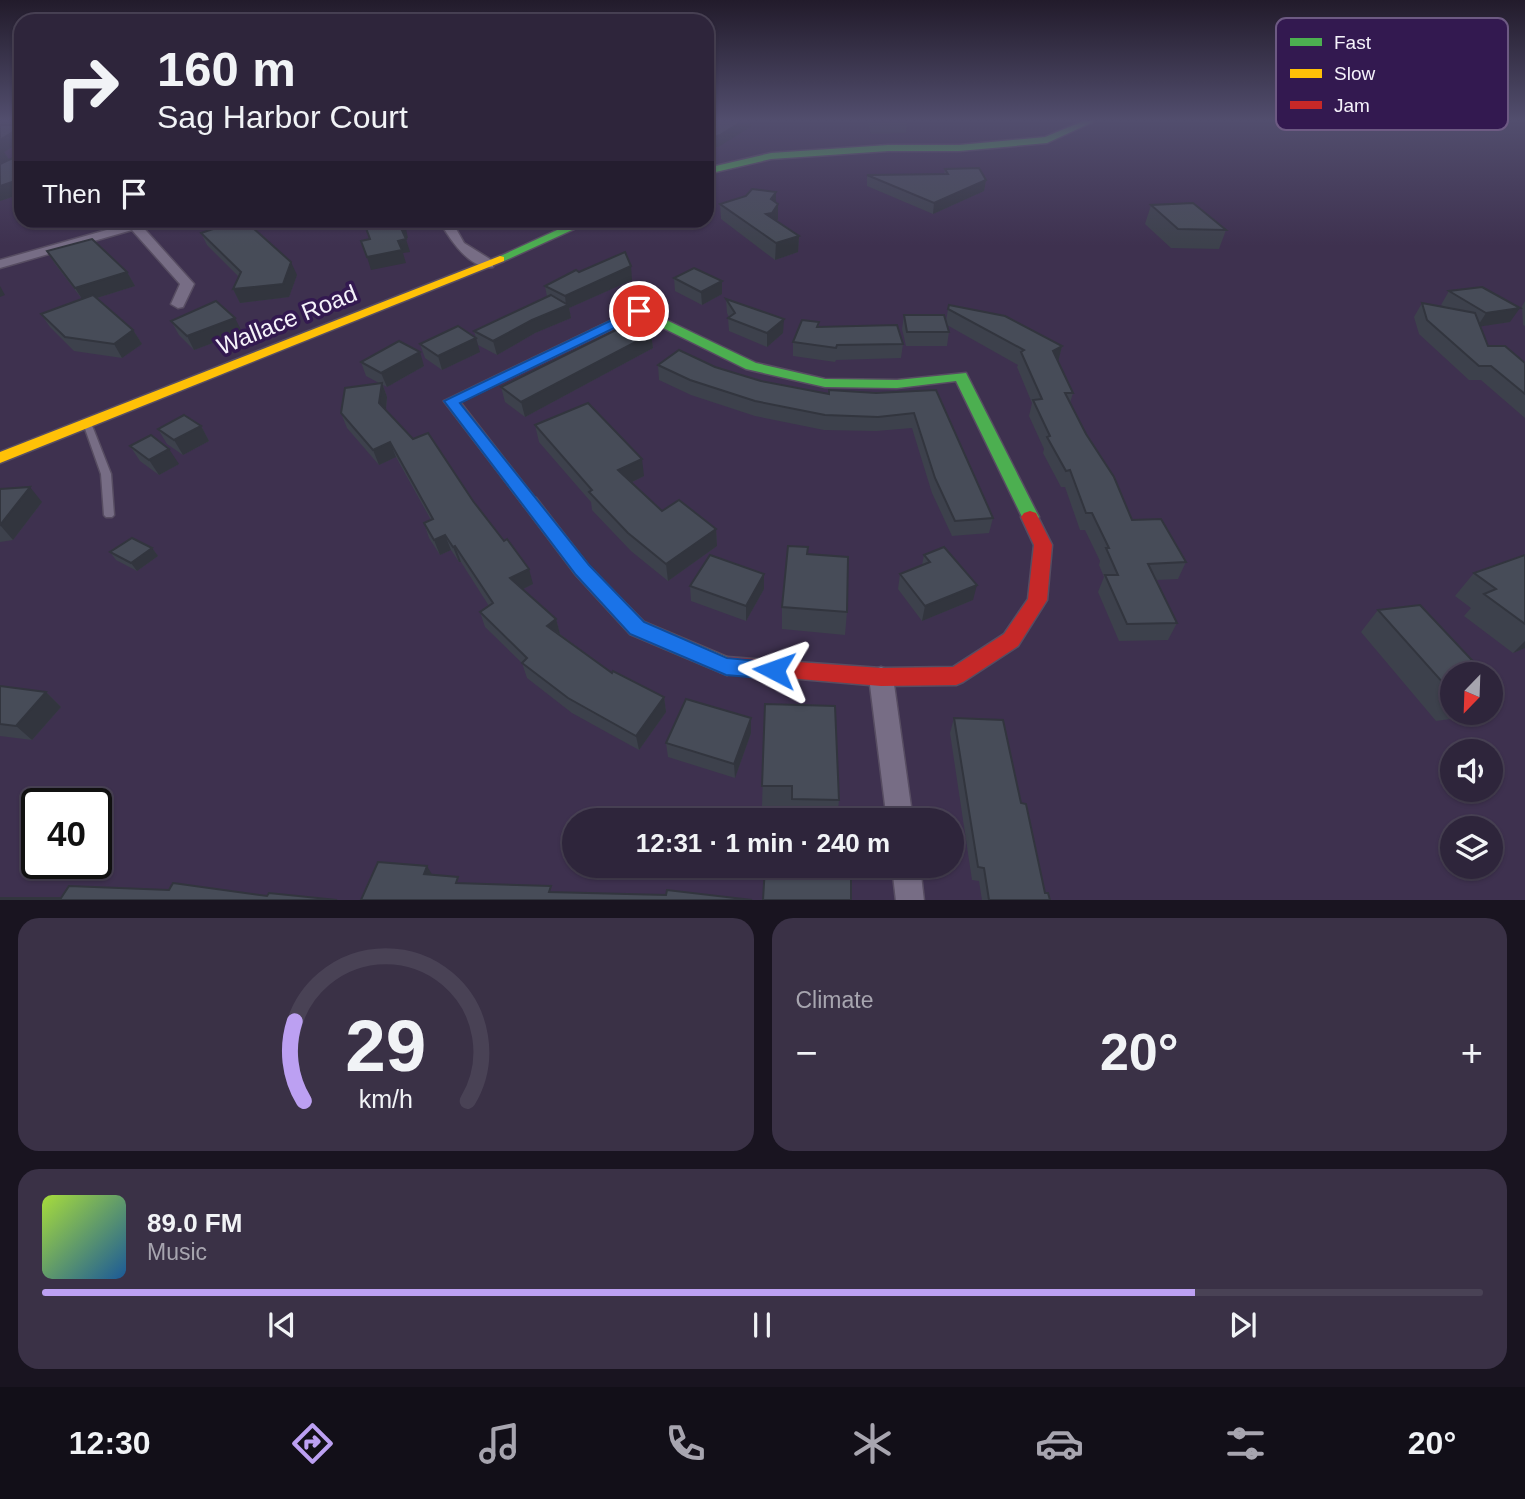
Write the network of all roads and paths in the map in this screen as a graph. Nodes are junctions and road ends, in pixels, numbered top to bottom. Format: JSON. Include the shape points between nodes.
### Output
{"nodes":[{"id":1,"x":745,"y":162,"type":"edge"},
{"id":2,"x":714,"y":169,"type":"edge"},
{"id":3,"x":128,"y":228,"type":"edge"},
{"id":4,"x":137,"y":228,"type":"edge"},
{"id":5,"x":449,"y":228,"type":"edge"},
{"id":6,"x":571,"y":228,"type":"edge"},
{"id":7,"x":0,"y":264,"type":"edge"},
{"id":8,"x":488,"y":264,"type":"junction"},
{"id":9,"x":178,"y":304,"type":"dead end"},
{"id":10,"x":87,"y":423,"type":"junction"},
{"id":11,"x":0,"y":458,"type":"edge"},
{"id":12,"x":108,"y":515,"type":"dead end"},
{"id":13,"x":881,"y":677,"type":"junction"},
{"id":14,"x":898,"y":808,"type":"edge"},
{"id":15,"x":907,"y":878,"type":"edge"},
{"id":16,"x":910,"y":900,"type":"edge"}],
"edges":[{"from":1,"to":2,"type":"street"},
{"from":3,"to":7,"type":"street"},
{"from":4,"to":9,"type":"street","via":[[187,284]]},
{"from":5,"to":8,"type":"street","via":[[459,245]]},
{"from":6,"to":8,"type":"street","name":"Wallace Road"},
{"from":8,"to":10,"type":"street","name":"Wallace Road"},
{"from":10,"to":11,"type":"street","name":"Wallace Road"},
{"from":10,"to":12,"type":"lane","via":[[106,474]]},
{"from":13,"to":13,"type":"street","via":[[726,667],[637,628],[582,570],[451,401],[639,311],[751,366],[825,383],[897,384],[961,376],[1043,545],[1037,600],[1011,640],[956,676]]},
{"from":13,"to":14,"type":"street"},
{"from":15,"to":16,"type":"street"}]}
